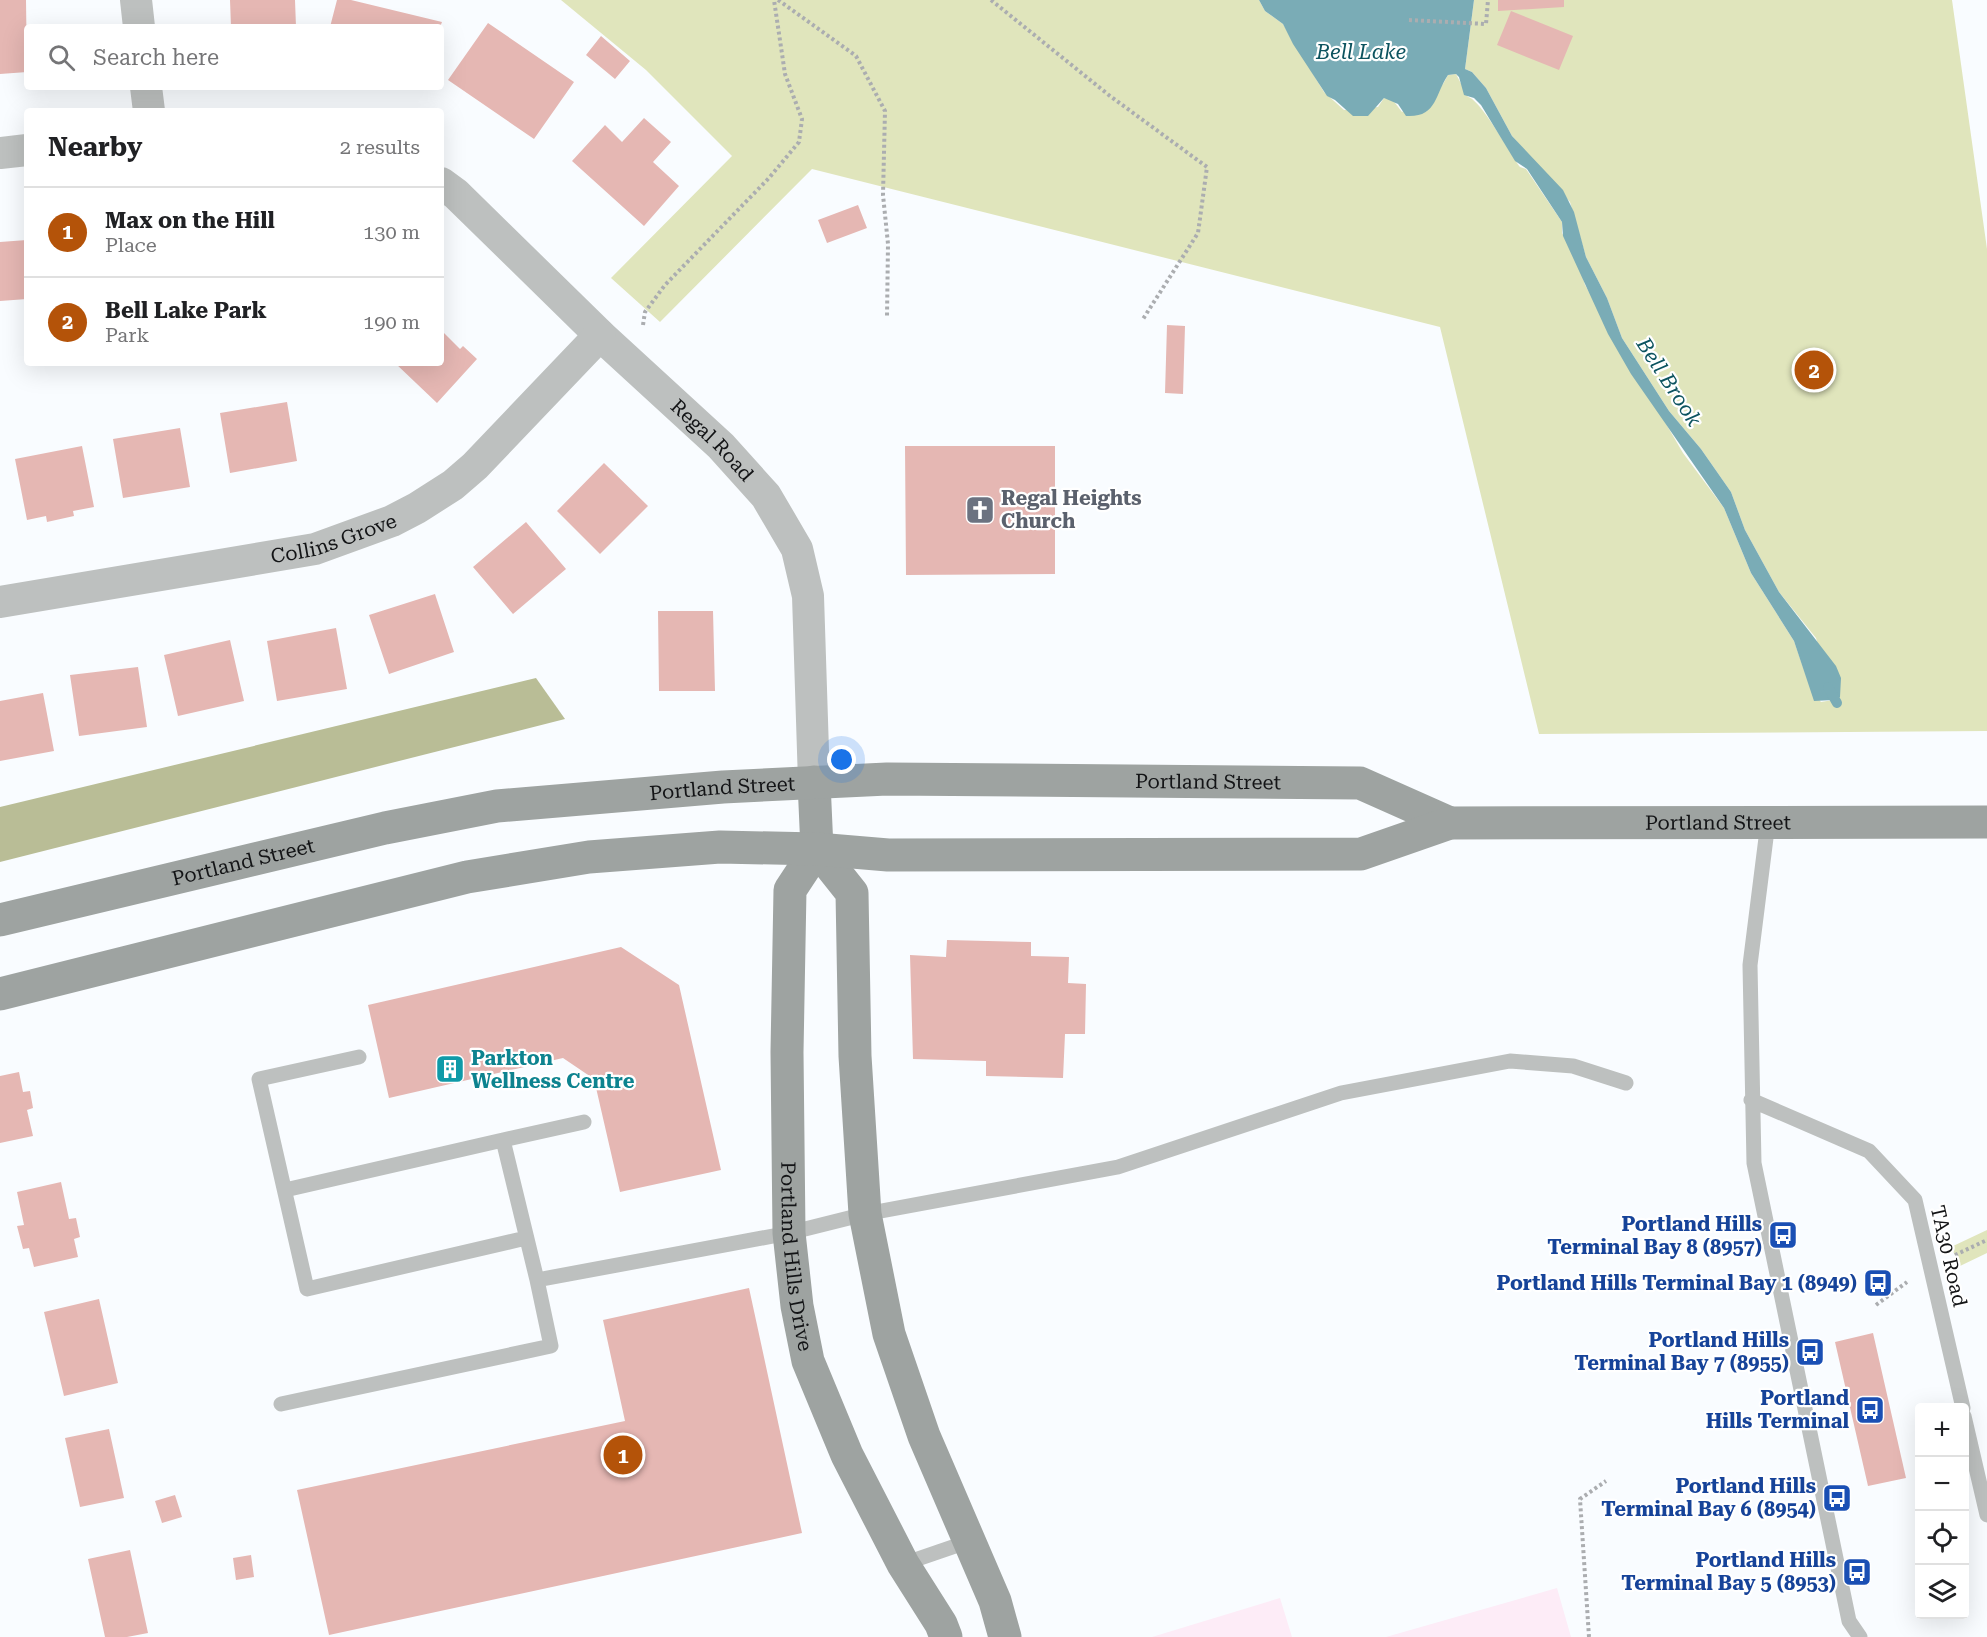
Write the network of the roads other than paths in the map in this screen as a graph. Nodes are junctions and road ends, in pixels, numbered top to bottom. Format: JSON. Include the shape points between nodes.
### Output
{"nodes":[{"id":1,"x":136,"y":0,"type":"edge"},
{"id":2,"x":139,"y":24,"type":"edge"},
{"id":3,"x":146,"y":90,"type":"edge"},
{"id":4,"x":149,"y":108,"type":"edge"},
{"id":5,"x":24,"y":150,"type":"edge"},
{"id":6,"x":0,"y":153,"type":"edge"},
{"id":7,"x":444,"y":185,"type":"edge"},
{"id":8,"x":600,"y":335,"type":"junction"},
{"id":9,"x":0,"y":602,"type":"edge"},
{"id":10,"x":814,"y":782,"type":"junction"},
{"id":11,"x":1768,"y":822,"type":"junction"},
{"id":12,"x":1987,"y":822,"type":"edge"},
{"id":13,"x":1450,"y":823,"type":"junction"},
{"id":14,"x":817,"y":849,"type":"junction"},
{"id":15,"x":0,"y":920,"type":"edge"},
{"id":16,"x":0,"y":994,"type":"edge"},
{"id":17,"x":359,"y":1057,"type":"dead end"},
{"id":18,"x":1626,"y":1083,"type":"dead end"},
{"id":19,"x":1750,"y":1100,"type":"junction"},
{"id":20,"x":584,"y":1122,"type":"dead end"},
{"id":21,"x":502,"y":1140,"type":"junction"},
{"id":22,"x":285,"y":1190,"type":"junction"},
{"id":23,"x":866,"y":1214,"type":"junction"},
{"id":24,"x":789,"y":1233,"type":"junction"},
{"id":25,"x":526,"y":1238,"type":"junction"},
{"id":26,"x":537,"y":1280,"type":"junction"},
{"id":27,"x":1962,"y":1403,"type":"edge"},
{"id":28,"x":281,"y":1404,"type":"dead end"},
{"id":29,"x":1969,"y":1434,"type":"edge"},
{"id":30,"x":1987,"y":1515,"type":"edge"},
{"id":31,"x":970,"y":1541,"type":"junction"},
{"id":32,"x":903,"y":1564,"type":"junction"},
{"id":33,"x":946,"y":1637,"type":"edge"},
{"id":34,"x":1005,"y":1637,"type":"edge"},
{"id":35,"x":1860,"y":1637,"type":"edge"}],
"edges":[{"from":1,"to":2,"type":"street"},
{"from":3,"to":4,"type":"street"},
{"from":5,"to":6,"type":"street"},
{"from":7,"to":8,"type":"street","name":"Regal Road"},
{"from":8,"to":9,"type":"street","name":"Collins Grove","via":[[475,466],[453,485],[392,521],[315,549]]},
{"from":8,"to":10,"type":"street","name":"Regal Road","via":[[721,446],[766,496],[798,549],[808,597]]},
{"from":10,"to":13,"type":"main road","name":"Portland Street","via":[[887,778],[1360,783]]},
{"from":10,"to":14,"type":"main road"},
{"from":10,"to":15,"type":"main road","name":"Portland Street","via":[[497,806],[385,828]]},
{"from":11,"to":12,"type":"main road","name":"Portland Street"},
{"from":11,"to":13,"type":"main road","name":"Portland Street"},
{"from":11,"to":19,"type":"lane","via":[[1750,965]]},
{"from":13,"to":14,"type":"main road","name":"Portland Street","via":[[1360,854],[888,855]]},
{"from":14,"to":16,"type":"main road","name":"Portland Street","via":[[720,847],[589,856],[467,877]]},
{"from":14,"to":23,"type":"main road","via":[[852,893],[855,1056]]},
{"from":14,"to":24,"type":"main road","name":"Portland Hills Drive","via":[[790,890]]},
{"from":17,"to":22,"type":"lane","via":[[259,1079]]},
{"from":18,"to":23,"type":"lane","via":[[1573,1066],[1510,1061],[1341,1093],[1118,1167]]},
{"from":19,"to":27,"type":"lane","name":"TA30 Road","via":[[1869,1151],[1915,1200]]},
{"from":19,"to":35,"type":"lane","via":[[1754,1163],[1849,1621]]},
{"from":20,"to":21,"type":"lane"},
{"from":21,"to":22,"type":"lane"},
{"from":21,"to":25,"type":"lane"},
{"from":22,"to":25,"type":"lane","via":[[307,1289]]},
{"from":23,"to":24,"type":"lane"},
{"from":23,"to":31,"type":"main road","via":[[889,1334],[924,1436]]},
{"from":24,"to":26,"type":"lane"},
{"from":24,"to":32,"type":"main road","name":"Portland Hills Drive","via":[[808,1361],[847,1455]]},
{"from":25,"to":26,"type":"lane"},
{"from":26,"to":28,"type":"lane","via":[[550,1346]]},
{"from":29,"to":30,"type":"lane"},
{"from":31,"to":32,"type":"lane"},
{"from":31,"to":34,"type":"main road"},
{"from":32,"to":33,"type":"main road","name":"Portland Hills Drive"}]}
